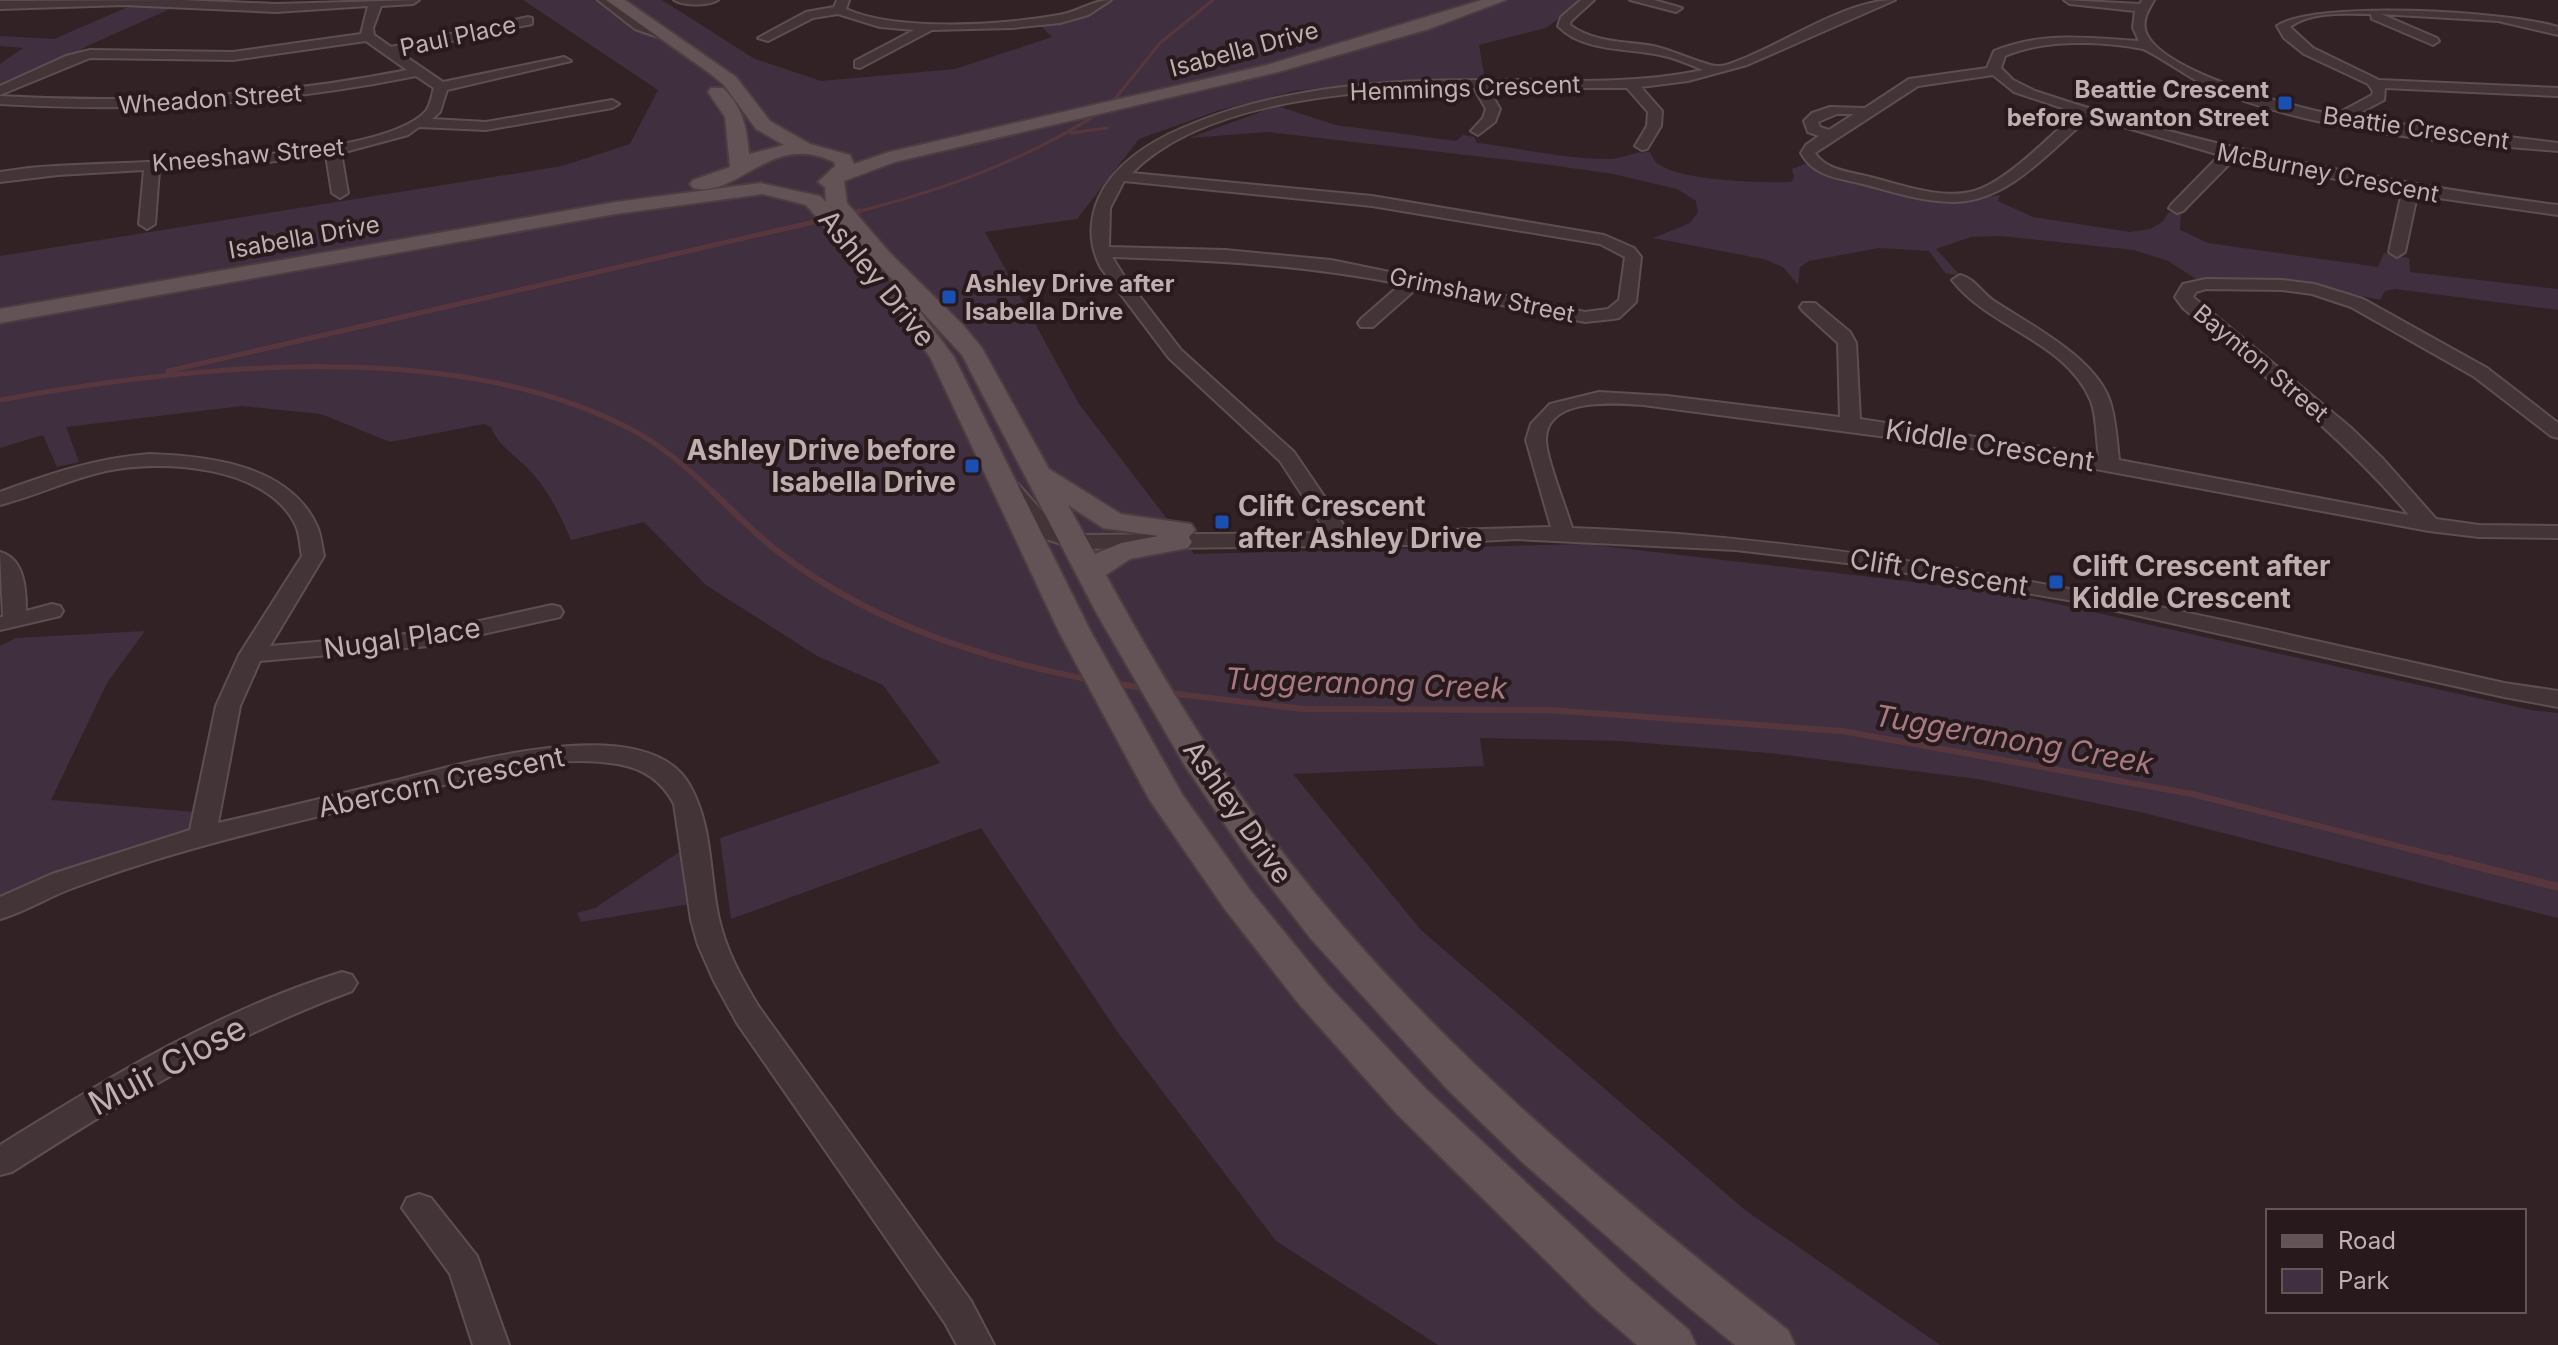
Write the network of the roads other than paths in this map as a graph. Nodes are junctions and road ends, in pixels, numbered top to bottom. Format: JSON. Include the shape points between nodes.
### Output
{"nodes":[{"id":1,"x":248,"y":0,"type":"edge"},
{"id":2,"x":413,"y":0,"type":"edge"},
{"id":3,"x":587,"y":0,"type":"edge"},
{"id":4,"x":604,"y":0,"type":"edge"},
{"id":5,"x":614,"y":0,"type":"edge"},
{"id":6,"x":680,"y":0,"type":"edge"},
{"id":7,"x":712,"y":0,"type":"edge"},
{"id":8,"x":1105,"y":0,"type":"edge"},
{"id":9,"x":1498,"y":0,"type":"edge"},
{"id":10,"x":1588,"y":0,"type":"edge"},
{"id":11,"x":1636,"y":0,"type":"edge"},
{"id":12,"x":1889,"y":0,"type":"edge"},
{"id":13,"x":2070,"y":0,"type":"edge"},
{"id":14,"x":125,"y":1,"type":"edge"},
{"id":15,"x":375,"y":4,"type":"junction"},
{"id":16,"x":2145,"y":4,"type":"edge"},
{"id":17,"x":0,"y":5,"type":"edge"},
{"id":18,"x":841,"y":5,"type":"edge"},
{"id":19,"x":234,"y":6,"type":"junction"},
{"id":20,"x":1676,"y":8,"type":"dead end"},
{"id":21,"x":2359,"y":9,"type":"junction"},
{"id":22,"x":2558,"y":16,"type":"edge"},
{"id":23,"x":528,"y":21,"type":"dead end"},
{"id":24,"x":2528,"y":22,"type":"junction"},
{"id":25,"x":930,"y":26,"type":"junction"},
{"id":26,"x":2558,"y":31,"type":"edge"},
{"id":27,"x":661,"y":34,"type":"junction"},
{"id":28,"x":368,"y":37,"type":"junction"},
{"id":29,"x":764,"y":38,"type":"dead end"},
{"id":30,"x":2433,"y":41,"type":"dead end"},
{"id":31,"x":2149,"y":46,"type":"junction"},
{"id":32,"x":388,"y":51,"type":"junction"},
{"id":33,"x":564,"y":61,"type":"dead end"},
{"id":34,"x":860,"y":64,"type":"dead end"},
{"id":35,"x":419,"y":71,"type":"junction"},
{"id":36,"x":1717,"y":71,"type":"junction"},
{"id":37,"x":1995,"y":71,"type":"junction"},
{"id":38,"x":1630,"y":83,"type":"junction"},
{"id":39,"x":1479,"y":84,"type":"junction"},
{"id":40,"x":2376,"y":84,"type":"junction"},
{"id":41,"x":441,"y":87,"type":"junction"},
{"id":42,"x":0,"y":91,"type":"edge"},
{"id":43,"x":2558,"y":92,"type":"edge"},
{"id":44,"x":0,"y":100,"type":"edge"},
{"id":45,"x":612,"y":104,"type":"dead end"},
{"id":46,"x":1866,"y":112,"type":"junction"},
{"id":47,"x":2087,"y":112,"type":"junction"},
{"id":48,"x":2339,"y":119,"type":"junction"},
{"id":49,"x":419,"y":123,"type":"junction"},
{"id":50,"x":1478,"y":131,"type":"dead end"},
{"id":51,"x":998,"y":133,"type":"junction"},
{"id":52,"x":1831,"y":136,"type":"junction"},
{"id":53,"x":1642,"y":146,"type":"dead end"},
{"id":54,"x":2558,"y":147,"type":"edge"},
{"id":55,"x":811,"y":150,"type":"junction"},
{"id":56,"x":333,"y":151,"type":"junction"},
{"id":57,"x":2229,"y":155,"type":"junction"},
{"id":58,"x":152,"y":165,"type":"junction"},
{"id":59,"x":739,"y":170,"type":"junction"},
{"id":60,"x":1120,"y":176,"type":"junction"},
{"id":61,"x":0,"y":177,"type":"edge"},
{"id":62,"x":837,"y":177,"type":"junction"},
{"id":63,"x":765,"y":189,"type":"junction"},
{"id":64,"x":2410,"y":191,"type":"junction"},
{"id":65,"x":340,"y":193,"type":"dead end"},
{"id":66,"x":829,"y":206,"type":"junction"},
{"id":67,"x":616,"y":208,"type":"junction"},
{"id":68,"x":2177,"y":208,"type":"dead end"},
{"id":69,"x":2558,"y":210,"type":"edge"},
{"id":70,"x":147,"y":224,"type":"dead end"},
{"id":71,"x":851,"y":233,"type":"junction"},
{"id":72,"x":1101,"y":252,"type":"junction"},
{"id":73,"x":2397,"y":252,"type":"dead end"},
{"id":74,"x":1960,"y":280,"type":"dead end"},
{"id":75,"x":1415,"y":281,"type":"junction"},
{"id":76,"x":1809,"y":307,"type":"dead end"},
{"id":77,"x":0,"y":316,"type":"edge"},
{"id":78,"x":1367,"y":323,"type":"dead end"},
{"id":79,"x":1850,"y":422,"type":"junction"},
{"id":80,"x":2558,"y":432,"type":"edge"},
{"id":81,"x":2110,"y":465,"type":"junction"},
{"id":82,"x":994,"y":467,"type":"junction"},
{"id":83,"x":1040,"y":473,"type":"junction"},
{"id":84,"x":0,"y":499,"type":"edge"},
{"id":85,"x":2429,"y":525,"type":"junction"},
{"id":86,"x":2558,"y":532,"type":"edge"},
{"id":87,"x":1563,"y":533,"type":"junction"},
{"id":88,"x":1338,"y":534,"type":"junction"},
{"id":89,"x":1181,"y":536,"type":"junction"},
{"id":90,"x":1070,"y":538,"type":"junction"},
{"id":91,"x":0,"y":559,"type":"edge"},
{"id":92,"x":1092,"y":572,"type":"junction"},
{"id":93,"x":1051,"y":586,"type":"junction"},
{"id":94,"x":52,"y":611,"type":"dead end"},
{"id":95,"x":552,"y":612,"type":"dead end"},
{"id":96,"x":8,"y":623,"type":"edge"},
{"id":97,"x":251,"y":655,"type":"junction"},
{"id":98,"x":2558,"y":699,"type":"edge"},
{"id":99,"x":202,"y":836,"type":"junction"},
{"id":100,"x":0,"y":909,"type":"edge"},
{"id":101,"x":342,"y":983,"type":"dead end"},
{"id":102,"x":0,"y":1162,"type":"edge"},
{"id":103,"x":419,"y":1208,"type":"dead end"},
{"id":104,"x":491,"y":1345,"type":"edge"},
{"id":105,"x":976,"y":1345,"type":"edge"},
{"id":106,"x":1672,"y":1345,"type":"edge"},
{"id":107,"x":1771,"y":1345,"type":"edge"}],
"edges":[{"from":1,"to":19,"type":"street"},
{"from":2,"to":15,"type":"street"},
{"from":3,"to":59,"type":"main road","via":[[725,99],[737,118]]},
{"from":4,"to":27,"type":"street","via":[[639,26]]},
{"from":5,"to":27,"type":"main road"},
{"from":6,"to":7,"type":"street"},
{"from":8,"to":25,"type":"street","via":[[1083,13],[1040,23]]},
{"from":9,"to":51,"type":"main road","name":"Isabella Drive","via":[[1337,52]]},
{"from":10,"to":36,"type":"street","via":[[1564,24],[1576,34],[1663,52]]},
{"from":11,"to":20,"type":"street"},
{"from":12,"to":36,"type":"street","name":"Hemmings Crescent","via":[[1771,54]]},
{"from":13,"to":16,"type":"street"},
{"from":14,"to":17,"type":"street"},
{"from":14,"to":19,"type":"street"},
{"from":15,"to":19,"type":"street"},
{"from":15,"to":28,"type":"street"},
{"from":16,"to":31,"type":"street","via":[[2136,24]]},
{"from":18,"to":25,"type":"street","via":[[859,19]]},
{"from":18,"to":29,"type":"street"},
{"from":21,"to":24,"type":"street"},
{"from":21,"to":30,"type":"street"},
{"from":21,"to":40,"type":"street","via":[[2302,12],[2283,26],[2304,48]]},
{"from":22,"to":24,"type":"street"},
{"from":23,"to":32,"type":"street","name":"Paul Place"},
{"from":24,"to":26,"type":"street"},
{"from":25,"to":34,"type":"street"},
{"from":27,"to":55,"type":"main road","via":[[730,81],[763,125]]},
{"from":28,"to":32,"type":"street"},
{"from":28,"to":42,"type":"street","name":"Wheadon Street","via":[[233,56],[90,54]]},
{"from":31,"to":37,"type":"street","via":[[2028,44],[1999,54]]},
{"from":31,"to":48,"type":"street","name":"Beattie Crescent","via":[[2226,87]]},
{"from":32,"to":35,"type":"street"},
{"from":33,"to":41,"type":"street"},
{"from":35,"to":41,"type":"street"},
{"from":35,"to":44,"type":"street","name":"Wheadon Street","via":[[318,91],[207,104],[109,107]]},
{"from":36,"to":38,"type":"street","name":"Hemmings Crescent"},
{"from":37,"to":46,"type":"street","via":[[1914,82]]},
{"from":37,"to":47,"type":"street","name":"McBurney Crescent","via":[[2017,86]]},
{"from":38,"to":39,"type":"street","name":"Hemmings Crescent"},
{"from":38,"to":53,"type":"street","via":[[1655,111],[1654,126]]},
{"from":39,"to":50,"type":"street","via":[[1493,109]]},
{"from":39,"to":60,"type":"street","name":"Hemmings Crescent","via":[[1352,89],[1281,101],[1219,118],[1161,144]]},
{"from":40,"to":43,"type":"street"},
{"from":40,"to":48,"type":"street","via":[[2379,97]]},
{"from":41,"to":49,"type":"street","via":[[438,106]]},
{"from":45,"to":49,"type":"street","via":[[486,126]]},
{"from":46,"to":52,"type":"street"},
{"from":46,"to":52,"type":"street","via":[[1838,109],[1811,121],[1813,129]]},
{"from":47,"to":52,"type":"street","via":[[1992,189],[1971,196],[1917,193],[1823,168],[1808,153]]},
{"from":47,"to":57,"type":"street","name":"McBurney Crescent"},
{"from":48,"to":54,"type":"street","name":"Beattie Crescent","via":[[2431,135]]},
{"from":49,"to":56,"type":"street","name":"Kneeshaw Street"},
{"from":51,"to":55,"type":"main road","name":"Isabella Drive"},
{"from":51,"to":62,"type":"main road","name":"Isabella Drive","via":[[889,158]]},
{"from":55,"to":59,"type":"main road","name":"Isabella Drive","via":[[765,155]]},
{"from":55,"to":62,"type":"main road","via":[[843,159],[846,168]]},
{"from":56,"to":58,"type":"street","name":"Kneeshaw Street"},
{"from":56,"to":65,"type":"street"},
{"from":57,"to":64,"type":"street","name":"McBurney Crescent"},
{"from":57,"to":68,"type":"street"},
{"from":58,"to":61,"type":"street","name":"Kneeshaw Street"},
{"from":58,"to":70,"type":"street"},
{"from":59,"to":63,"type":"main road","via":[[741,181]]},
{"from":59,"to":67,"type":"main road","name":"Isabella Drive"},
{"from":60,"to":72,"type":"street","name":"Hemmings Crescent","via":[[1101,211]]},
{"from":60,"to":75,"type":"street","name":"Grimshaw Street","via":[[1310,193],[1490,219],[1604,240],[1628,251],[1634,263],[1622,309],[1593,317]]},
{"from":62,"to":63,"type":"main road","name":"Isabella Drive","via":[[808,188]]},
{"from":62,"to":66,"type":"main road","name":"Ashley Drive"},
{"from":63,"to":66,"type":"main road","name":"Ashley Drive"},
{"from":63,"to":67,"type":"main road","name":"Isabella Drive"},
{"from":64,"to":69,"type":"street","name":"McBurney Crescent"},
{"from":64,"to":73,"type":"street"},
{"from":66,"to":71,"type":"main road","name":"Ashley Drive"},
{"from":67,"to":77,"type":"main road","name":"Isabella Drive"},
{"from":71,"to":82,"type":"main road","name":"Ashley Drive","via":[[925,330]]},
{"from":71,"to":83,"type":"main road","name":"Ashley Drive","via":[[955,330]]},
{"from":72,"to":75,"type":"street","name":"Grimshaw Street","via":[[1278,259]]},
{"from":72,"to":88,"type":"street","via":[[1163,341],[1299,469]]},
{"from":74,"to":81,"type":"street","via":[[1985,303],[2042,337],[2083,374],[2101,402]]},
{"from":75,"to":78,"type":"street"},
{"from":76,"to":79,"type":"street","via":[[1847,343]]},
{"from":79,"to":81,"type":"street","name":"Kiddle Crescent"},
{"from":79,"to":87,"type":"street","name":"Kiddle Crescent","via":[[1615,398],[1564,405],[1545,417],[1536,440]]},
{"from":80,"to":85,"type":"street","name":"Baynton Street","via":[[2480,372],[2357,303],[2282,285],[2189,288],[2184,297],[2189,304],[2343,431]]},
{"from":81,"to":85,"type":"street","name":"Kiddle Crescent"},
{"from":82,"to":90,"type":"street","via":[[1048,532]]},
{"from":82,"to":93,"type":"main road","name":"Ashley Drive"},
{"from":83,"to":89,"type":"main road","via":[[1113,522]]},
{"from":83,"to":90,"type":"main road","name":"Ashley Drive"},
{"from":84,"to":97,"type":"street","via":[[74,472],[155,459],[196,462],[265,482],[298,514],[313,541],[313,556]]},
{"from":85,"to":86,"type":"street","name":"Kiddle Crescent"},
{"from":87,"to":88,"type":"street","name":"Clift Crescent","via":[[1454,533],[1408,539]]},
{"from":87,"to":98,"type":"street","name":"Clift Crescent","via":[[1765,546],[1921,566]]},
{"from":88,"to":89,"type":"street","name":"Clift Crescent"},
{"from":89,"to":90,"type":"street","name":"Clift Crescent"},
{"from":89,"to":92,"type":"main road","via":[[1113,555]]},
{"from":90,"to":92,"type":"main road","name":"Ashley Drive"},
{"from":90,"to":93,"type":"street","via":[[1051,554]]},
{"from":91,"to":96,"type":"street","via":[[13,579]]},
{"from":92,"to":107,"type":"main road","name":"Ashley Drive","via":[[1183,734],[1261,851],[1337,946],[1431,1049],[1547,1159]]},
{"from":93,"to":106,"type":"main road","name":"Ashley Drive","via":[[1167,799],[1312,993],[1471,1161]]},
{"from":94,"to":96,"type":"street"},
{"from":95,"to":97,"type":"street","name":"Nugal Place","via":[[429,639]]},
{"from":97,"to":99,"type":"street","via":[[228,706]]},
{"from":99,"to":100,"type":"street","name":"Abercorn Crescent","via":[[62,881]]},
{"from":99,"to":105,"type":"street","name":"Abercorn Crescent","via":[[559,753],[628,758],[666,775],[687,803],[705,922],[721,969]]},
{"from":101,"to":102,"type":"street","name":"Muir Close","via":[[290,1000],[161,1062]]},
{"from":103,"to":104,"type":"street","via":[[465,1267]]}]}
